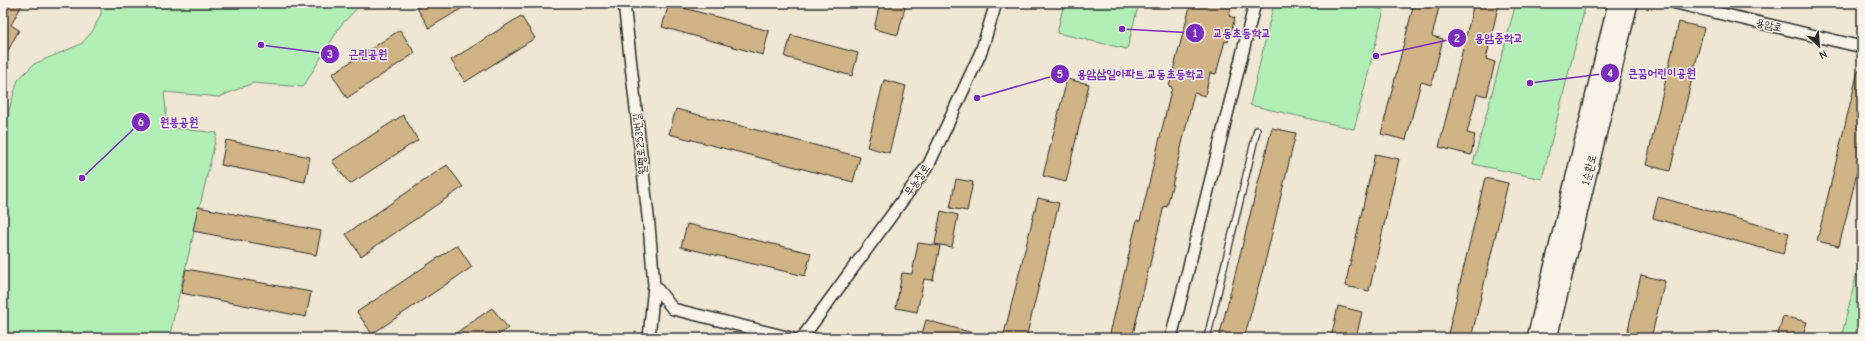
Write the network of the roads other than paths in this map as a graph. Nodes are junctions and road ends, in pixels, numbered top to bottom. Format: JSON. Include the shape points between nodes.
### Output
{"nodes":[{"id":1,"x":624,"y":3,"type":"edge"},
{"id":2,"x":996,"y":3,"type":"edge"},
{"id":3,"x":1255,"y":3,"type":"edge"},
{"id":4,"x":1616,"y":3,"type":"edge"},
{"id":5,"x":1630,"y":3,"type":"edge"},
{"id":6,"x":1676,"y":3,"type":"edge"},
{"id":7,"x":1862,"y":47,"type":"edge"},
{"id":8,"x":1257,"y":130,"type":"dead end"},
{"id":9,"x":654,"y":285,"type":"junction"},
{"id":10,"x":649,"y":338,"type":"edge"},
{"id":11,"x":791,"y":338,"type":"edge"},
{"id":12,"x":802,"y":338,"type":"edge"},
{"id":13,"x":1171,"y":338,"type":"edge"},
{"id":14,"x":1206,"y":338,"type":"edge"},
{"id":15,"x":1535,"y":338,"type":"edge"},
{"id":16,"x":1549,"y":338,"type":"edge"}],
"edges":[{"from":1,"to":9,"type":"street","name":"월평로253번길"},
{"from":2,"to":12,"type":"street","name":"무농정로","via":[[981,52],[929,164]]},
{"from":3,"to":13,"type":"street"},
{"from":4,"to":15,"type":"street","name":"1순환로"},
{"from":5,"to":16,"type":"street","name":"1순환로"},
{"from":6,"to":7,"type":"street","name":"용암로"},
{"from":8,"to":14,"type":"lane"},
{"from":9,"to":10,"type":"street"},
{"from":9,"to":11,"type":"street","via":[[673,309]]}]}
